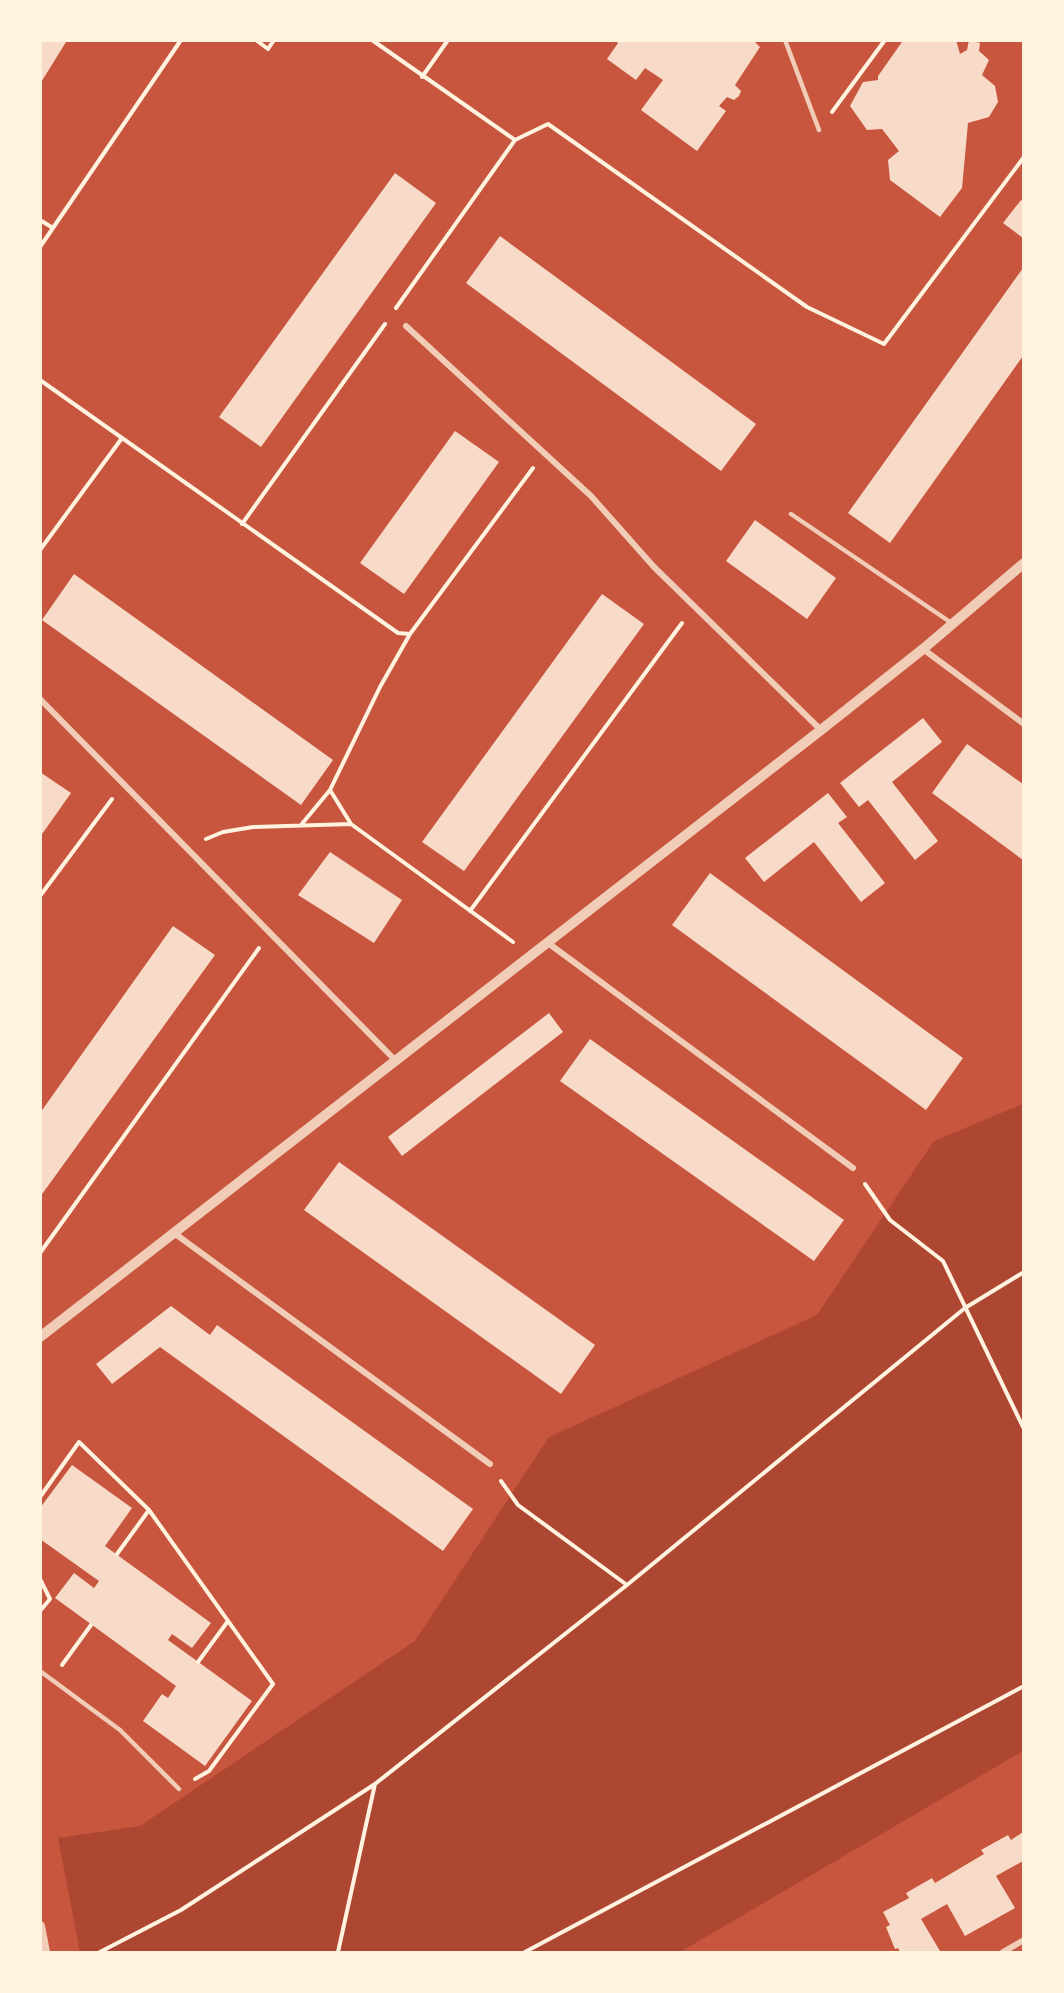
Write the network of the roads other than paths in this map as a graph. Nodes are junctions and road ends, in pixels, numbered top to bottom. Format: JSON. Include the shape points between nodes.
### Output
{"nodes":[{"id":1,"x":785,"y":40,"type":"edge"},
{"id":2,"x":819,"y":130,"type":"road end"},
{"id":3,"x":406,"y":326,"type":"dead end"},
{"id":4,"x":791,"y":514,"type":"dead end"},
{"id":5,"x":1023,"y":563,"type":"edge"},
{"id":6,"x":953,"y":624,"type":"junction"},
{"id":7,"x":923,"y":649,"type":"junction"},
{"id":8,"x":40,"y":699,"type":"edge"},
{"id":9,"x":1023,"y":724,"type":"edge"},
{"id":10,"x":821,"y":730,"type":"junction"},
{"id":11,"x":548,"y":943,"type":"junction"},
{"id":12,"x":395,"y":1060,"type":"junction"},
{"id":13,"x":854,"y":1168,"type":"road end"},
{"id":14,"x":173,"y":1232,"type":"junction"},
{"id":15,"x":40,"y":1337,"type":"edge"},
{"id":16,"x":490,"y":1464,"type":"road end"},
{"id":17,"x":40,"y":1671,"type":"edge"},
{"id":18,"x":179,"y":1789,"type":"road end"},
{"id":19,"x":40,"y":1926,"type":"edge"},
{"id":20,"x":1023,"y":1940,"type":"edge"},
{"id":21,"x":45,"y":1953,"type":"edge"},
{"id":22,"x":1003,"y":1953,"type":"edge"}],
"edges":[{"from":1,"to":2,"type":"lane"},
{"from":3,"to":10,"type":"street","via":[[591,496],[654,567]]},
{"from":4,"to":6,"type":"lane"},
{"from":5,"to":6,"type":"street"},
{"from":6,"to":7,"type":"street"},
{"from":7,"to":9,"type":"street"},
{"from":7,"to":10,"type":"street"},
{"from":8,"to":12,"type":"street"},
{"from":10,"to":11,"type":"street"},
{"from":11,"to":12,"type":"street"},
{"from":11,"to":13,"type":"street"},
{"from":12,"to":14,"type":"street"},
{"from":14,"to":15,"type":"street"},
{"from":14,"to":16,"type":"street"},
{"from":17,"to":18,"type":"lane","via":[[120,1730]]},
{"from":19,"to":21,"type":"street"},
{"from":20,"to":22,"type":"street"}]}
